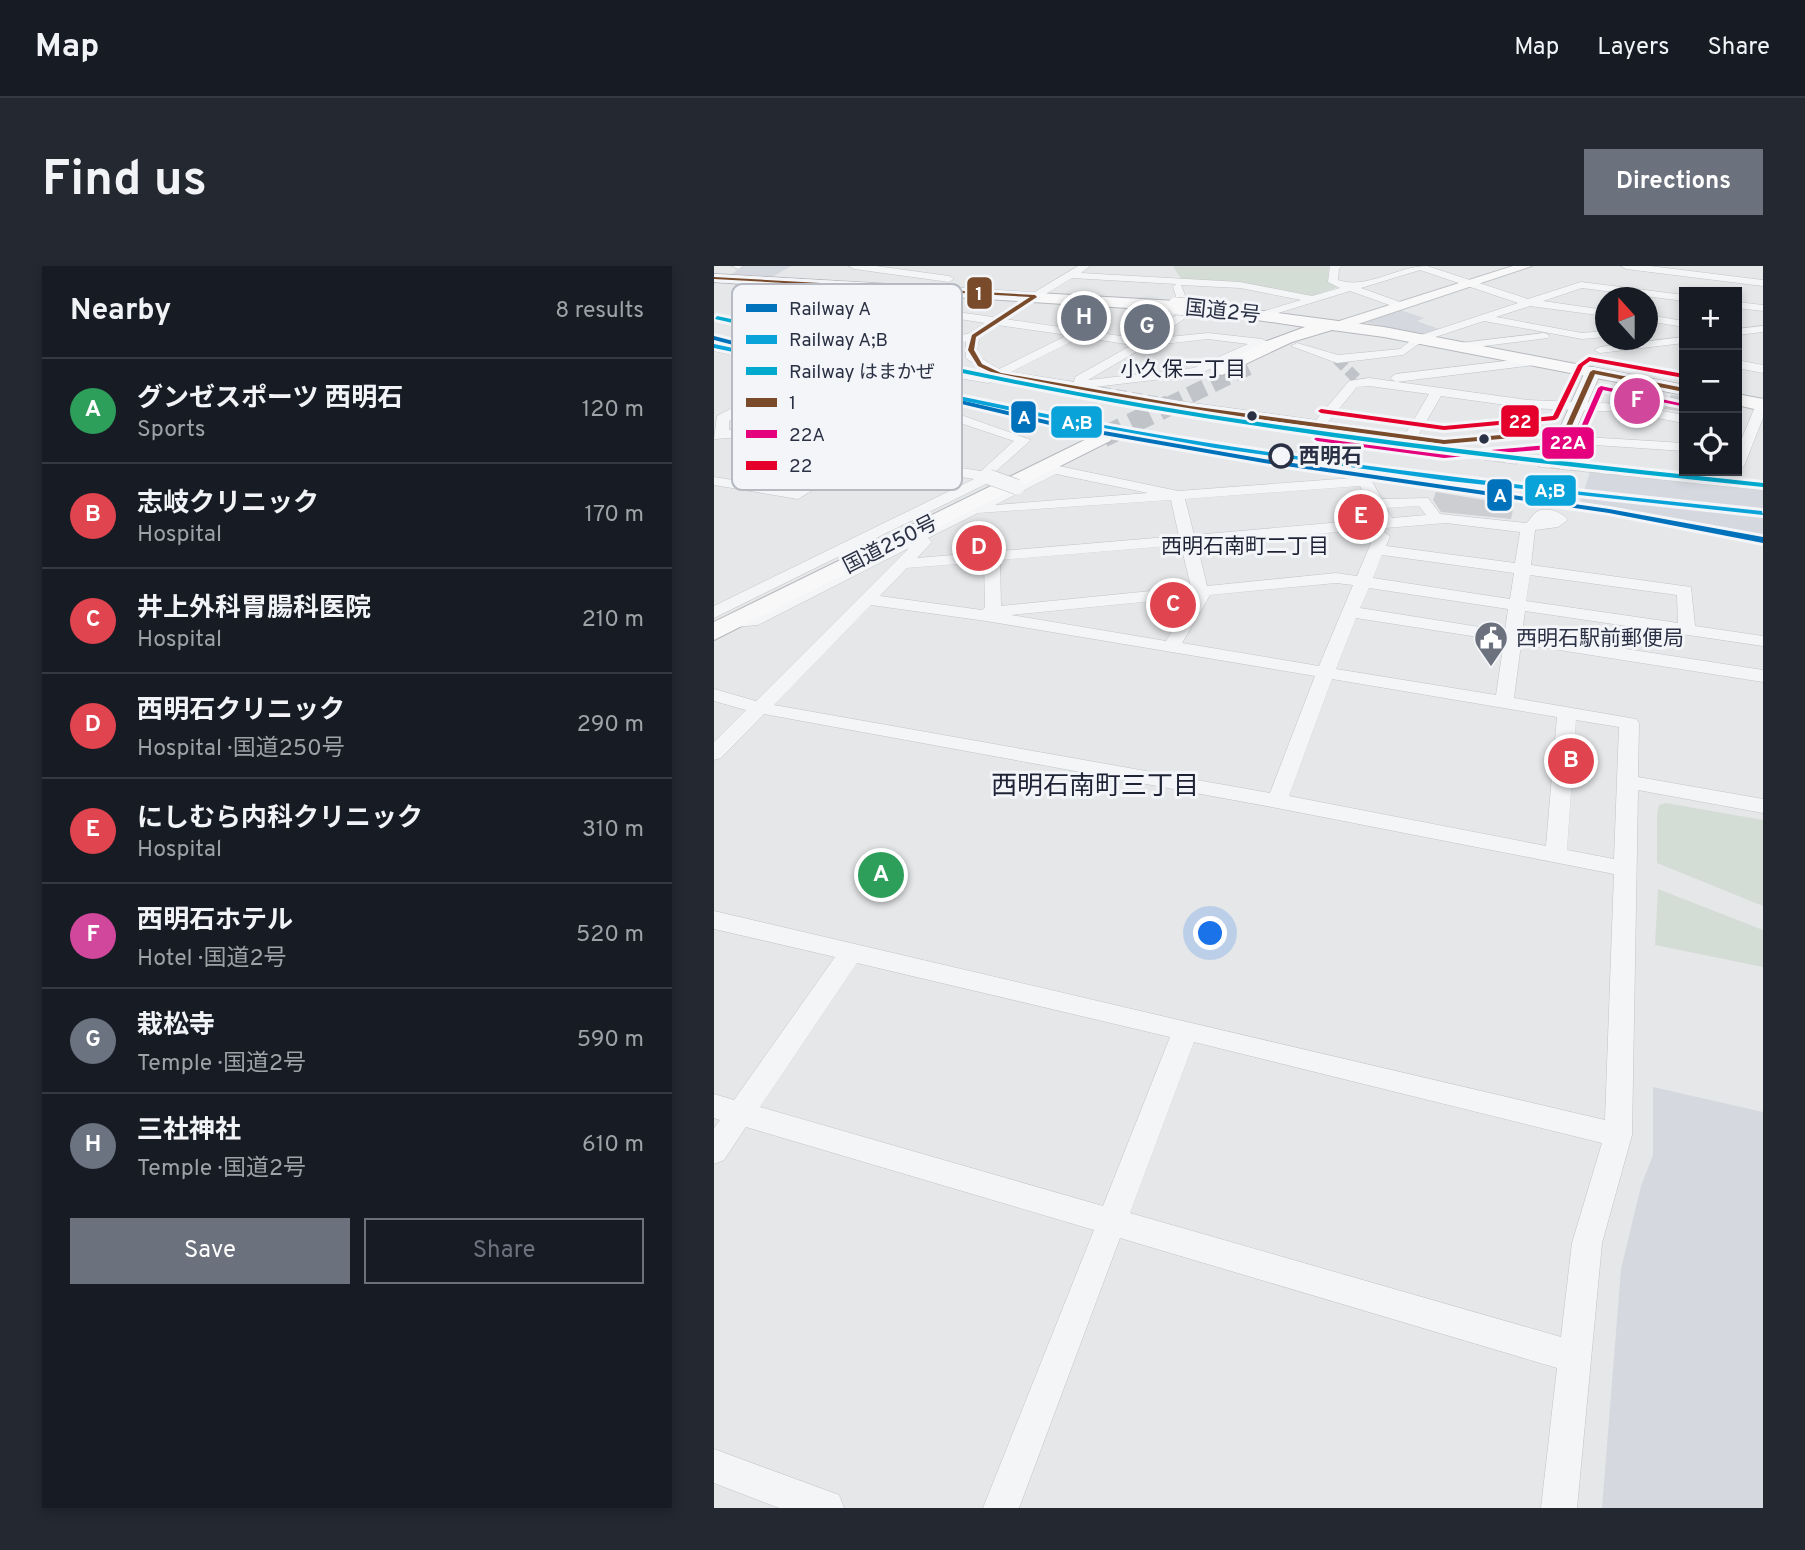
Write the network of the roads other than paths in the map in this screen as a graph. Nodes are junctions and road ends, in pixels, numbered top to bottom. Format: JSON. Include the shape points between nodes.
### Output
{"nodes":[{"id":1,"x":854,"y":266,"type":"edge"},
{"id":2,"x":924,"y":266,"type":"edge"},
{"id":3,"x":1085,"y":266,"type":"edge"},
{"id":4,"x":1167,"y":266,"type":"edge"},
{"id":5,"x":1337,"y":266,"type":"edge"},
{"id":6,"x":1525,"y":266,"type":"edge"},
{"id":7,"x":1634,"y":266,"type":"edge"},
{"id":8,"x":878,"y":267,"type":"edge"},
{"id":9,"x":1421,"y":267,"type":"edge"},
{"id":10,"x":913,"y":274,"type":"junction"},
{"id":11,"x":1070,"y":275,"type":"junction"},
{"id":12,"x":714,"y":278,"type":"edge"},
{"id":13,"x":948,"y":281,"type":"junction"},
{"id":14,"x":1176,"y":282,"type":"junction"},
{"id":15,"x":1469,"y":283,"type":"junction"},
{"id":16,"x":1763,"y":283,"type":"edge"},
{"id":17,"x":814,"y":284,"type":"edge"},
{"id":18,"x":906,"y":284,"type":"edge"},
{"id":19,"x":1628,"y":287,"type":"edge"},
{"id":20,"x":1595,"y":288,"type":"edge"},
{"id":21,"x":1349,"y":289,"type":"junction"},
{"id":22,"x":1035,"y":296,"type":"junction"},
{"id":23,"x":1658,"y":296,"type":"edge"},
{"id":24,"x":1679,"y":298,"type":"edge"},
{"id":25,"x":1311,"y":299,"type":"junction"},
{"id":26,"x":1527,"y":302,"type":"junction"},
{"id":27,"x":1399,"y":305,"type":"junction"},
{"id":28,"x":1742,"y":306,"type":"edge"},
{"id":29,"x":1763,"y":308,"type":"edge"},
{"id":30,"x":1595,"y":312,"type":"edge"},
{"id":31,"x":1262,"y":315,"type":"junction"},
{"id":32,"x":962,"y":317,"type":"edge"},
{"id":33,"x":1485,"y":318,"type":"junction"},
{"id":34,"x":1763,"y":319,"type":"edge"},
{"id":35,"x":1658,"y":320,"type":"edge"},
{"id":36,"x":993,"y":322,"type":"junction"},
{"id":37,"x":1679,"y":324,"type":"edge"},
{"id":38,"x":1338,"y":326,"type":"junction"},
{"id":39,"x":1679,"y":326,"type":"edge"},
{"id":40,"x":1742,"y":327,"type":"edge"},
{"id":41,"x":1658,"y":329,"type":"edge"},
{"id":42,"x":1742,"y":329,"type":"edge"},
{"id":43,"x":1763,"y":329,"type":"edge"},
{"id":44,"x":1742,"y":330,"type":"edge"},
{"id":45,"x":1079,"y":334,"type":"junction"},
{"id":46,"x":1564,"y":334,"type":"junction"},
{"id":47,"x":1595,"y":335,"type":"edge"},
{"id":48,"x":1763,"y":335,"type":"edge"},
{"id":49,"x":974,"y":336,"type":"junction"},
{"id":50,"x":962,"y":338,"type":"edge"},
{"id":51,"x":1419,"y":339,"type":"junction"},
{"id":52,"x":1679,"y":341,"type":"edge"},
{"id":53,"x":1143,"y":343,"type":"junction"},
{"id":54,"x":1268,"y":343,"type":"junction"},
{"id":55,"x":1658,"y":344,"type":"edge"},
{"id":56,"x":1297,"y":346,"type":"junction"},
{"id":57,"x":1461,"y":346,"type":"junction"},
{"id":58,"x":714,"y":348,"type":"edge"},
{"id":59,"x":1658,"y":349,"type":"edge"},
{"id":60,"x":1608,"y":350,"type":"edge"},
{"id":61,"x":1600,"y":351,"type":"joint"},
{"id":62,"x":732,"y":352,"type":"edge"},
{"id":63,"x":1679,"y":353,"type":"edge"},
{"id":64,"x":714,"y":360,"type":"edge"},
{"id":65,"x":1539,"y":361,"type":"junction"},
{"id":66,"x":732,"y":364,"type":"edge"},
{"id":67,"x":1742,"y":365,"type":"edge"},
{"id":68,"x":1248,"y":367,"type":"tunnel mouth"},
{"id":69,"x":1763,"y":369,"type":"edge"},
{"id":70,"x":1222,"y":370,"type":"tunnel mouth"},
{"id":71,"x":1592,"y":372,"type":"junction"},
{"id":72,"x":999,"y":374,"type":"junction"},
{"id":73,"x":962,"y":375,"type":"edge"},
{"id":74,"x":1382,"y":384,"type":"junction"},
{"id":75,"x":1068,"y":386,"type":"junction"},
{"id":76,"x":1679,"y":389,"type":"edge"},
{"id":77,"x":1437,"y":392,"type":"junction"},
{"id":78,"x":1742,"y":401,"type":"edge"},
{"id":79,"x":1157,"y":402,"type":"tunnel mouth"},
{"id":80,"x":1763,"y":404,"type":"edge"},
{"id":81,"x":1578,"y":406,"type":"junction"},
{"id":82,"x":1679,"y":418,"type":"edge"},
{"id":83,"x":962,"y":419,"type":"edge"},
{"id":84,"x":718,"y":420,"type":"edge"},
{"id":85,"x":1320,"y":425,"type":"junction"},
{"id":86,"x":1563,"y":430,"type":"junction"},
{"id":87,"x":1750,"y":430,"type":"edge"},
{"id":88,"x":1540,"y":434,"type":"junction"},
{"id":89,"x":718,"y":435,"type":"edge"},
{"id":90,"x":1096,"y":436,"type":"tunnel mouth"},
{"id":91,"x":1410,"y":438,"type":"junction"},
{"id":92,"x":1585,"y":441,"type":"junction"},
{"id":93,"x":1679,"y":447,"type":"edge"},
{"id":94,"x":1742,"y":450,"type":"edge"},
{"id":95,"x":962,"y":473,"type":"edge"},
{"id":96,"x":989,"y":477,"type":"junction"},
{"id":97,"x":721,"y":482,"type":"edge"},
{"id":98,"x":1017,"y":487,"type":"junction"},
{"id":99,"x":768,"y":490,"type":"edge"},
{"id":100,"x":806,"y":490,"type":"edge"},
{"id":101,"x":714,"y":494,"type":"edge"},
{"id":102,"x":1177,"y":495,"type":"junction"},
{"id":103,"x":1377,"y":504,"type":"junction"},
{"id":104,"x":973,"y":511,"type":"junction"},
{"id":105,"x":1436,"y":519,"type":"junction"},
{"id":106,"x":1387,"y":524,"type":"junction"},
{"id":107,"x":915,"y":539,"type":"junction"},
{"id":108,"x":1188,"y":540,"type":"junction"},
{"id":109,"x":1376,"y":549,"type":"junction"},
{"id":110,"x":992,"y":556,"type":"junction"},
{"id":111,"x":902,"y":564,"type":"junction"},
{"id":112,"x":1522,"y":569,"type":"junction"},
{"id":113,"x":1362,"y":581,"type":"junction"},
{"id":114,"x":714,"y":591,"type":"edge"},
{"id":115,"x":1202,"y":592,"type":"junction"},
{"id":116,"x":743,"y":597,"type":"junction"},
{"id":117,"x":869,"y":600,"type":"junction"},
{"id":118,"x":1517,"y":604,"type":"junction"},
{"id":119,"x":1350,"y":612,"type":"junction"},
{"id":120,"x":986,"y":616,"type":"junction"},
{"id":121,"x":721,"y":618,"type":"edge"},
{"id":122,"x":1687,"y":630,"type":"junction"},
{"id":123,"x":714,"y":632,"type":"edge"},
{"id":124,"x":1513,"y":637,"type":"junction"},
{"id":125,"x":1763,"y":641,"type":"edge"},
{"id":126,"x":1171,"y":647,"type":"junction"},
{"id":127,"x":1325,"y":673,"type":"junction"},
{"id":128,"x":1763,"y":676,"type":"edge"},
{"id":129,"x":714,"y":695,"type":"edge"},
{"id":130,"x":1504,"y":703,"type":"junction"},
{"id":131,"x":760,"y":708,"type":"junction"},
{"id":132,"x":1567,"y":713,"type":"junction"},
{"id":133,"x":714,"y":754,"type":"edge"},
{"id":134,"x":1629,"y":782,"type":"junction"},
{"id":135,"x":1277,"y":802,"type":"junction"},
{"id":136,"x":1763,"y":806,"type":"edge"},
{"id":137,"x":1556,"y":856,"type":"junction"},
{"id":138,"x":1627,"y":869,"type":"junction"},
{"id":139,"x":714,"y":920,"type":"edge"},
{"id":140,"x":852,"y":953,"type":"junction"},
{"id":141,"x":1186,"y":1030,"type":"junction"},
{"id":142,"x":727,"y":1110,"type":"edge"},
{"id":143,"x":1618,"y":1135,"type":"junction"},
{"id":144,"x":714,"y":1151,"type":"edge"},
{"id":145,"x":1111,"y":1222,"type":"junction"},
{"id":146,"x":1575,"y":1357,"type":"junction"},
{"id":147,"x":714,"y":1465,"type":"edge"},
{"id":148,"x":826,"y":1508,"type":"edge"},
{"id":149,"x":1001,"y":1508,"type":"edge"},
{"id":150,"x":1559,"y":1508,"type":"edge"}],
"edges":[{"from":1,"to":8,"type":"street"},
{"from":2,"to":10,"type":"street"},
{"from":3,"to":11,"type":"street"},
{"from":4,"to":14,"type":"street"},
{"from":5,"to":21,"type":"street","via":[[1333,282]]},
{"from":6,"to":15,"type":"main road"},
{"from":7,"to":16,"type":"street"},
{"from":7,"to":19,"type":"street"},
{"from":8,"to":10,"type":"street"},
{"from":9,"to":15,"type":"street"},
{"from":9,"to":21,"type":"street"},
{"from":10,"to":13,"type":"street"},
{"from":11,"to":14,"type":"street"},
{"from":11,"to":22,"type":"street"},
{"from":12,"to":17,"type":"highway","name":"国道2号"},
{"from":13,"to":18,"type":"highway","name":"国道2号"},
{"from":13,"to":22,"type":"highway","name":"国道2号"},
{"from":14,"to":25,"type":"street","via":[[1240,285]]},
{"from":14,"to":53,"type":"street","via":[[1187,313]]},
{"from":15,"to":26,"type":"street"},
{"from":15,"to":27,"type":"main road"},
{"from":20,"to":26,"type":"street","via":[[1581,285]]},
{"from":21,"to":25,"type":"street"},
{"from":21,"to":27,"type":"street"},
{"from":22,"to":31,"type":"highway","name":"国道2号","bridge":true},
{"from":22,"to":36,"type":"street"},
{"from":23,"to":24,"type":"street"},
{"from":25,"to":31,"type":"street"},
{"from":26,"to":30,"type":"street"},
{"from":26,"to":33,"type":"street"},
{"from":27,"to":38,"type":"main road"},
{"from":28,"to":29,"type":"street"},
{"from":31,"to":38,"type":"highway","name":"国道2号"},
{"from":32,"to":36,"type":"street"},
{"from":33,"to":46,"type":"street"},
{"from":33,"to":51,"type":"street"},
{"from":34,"to":40,"type":"street"},
{"from":35,"to":37,"type":"street"},
{"from":36,"to":45,"type":"street"},
{"from":36,"to":49,"type":"street"},
{"from":38,"to":51,"type":"highway","name":"国道2号"},
{"from":38,"to":54,"type":"highway"},
{"from":38,"to":56,"type":"highway"},
{"from":39,"to":41,"type":"street"},
{"from":42,"to":43,"type":"street"},
{"from":44,"to":48,"type":"street"},
{"from":45,"to":53,"type":"street"},
{"from":45,"to":72,"type":"street"},
{"from":46,"to":47,"type":"street"},
{"from":46,"to":57,"type":"street"},
{"from":49,"to":50,"type":"street"},
{"from":49,"to":72,"type":"street","via":[[971,356]]},
{"from":51,"to":56,"type":"street","via":[[1403,352],[1337,359]]},
{"from":51,"to":57,"type":"highway","name":"国道2号"},
{"from":52,"to":55,"type":"street"},
{"from":53,"to":54,"type":"street","via":[[1208,336]]},
{"from":53,"to":75,"type":"street"},
{"from":54,"to":70,"type":"highway"},
{"from":54,"to":75,"type":"street","via":[[1197,371]]},
{"from":56,"to":68,"type":"highway"},
{"from":57,"to":65,"type":"highway","name":"国道2号"},
{"from":58,"to":62,"type":"street"},
{"from":59,"to":63,"type":"street"},
{"from":60,"to":61,"type":"street"},
{"from":61,"to":71,"type":"street"},
{"from":64,"to":66,"type":"street"},
{"from":65,"to":71,"type":"highway","name":"国道2号"},
{"from":65,"to":74,"type":"street","via":[[1387,379]]},
{"from":67,"to":69,"type":"street"},
{"from":71,"to":76,"type":"highway","name":"国道2号"},
{"from":71,"to":81,"type":"main road"},
{"from":72,"to":73,"type":"street","via":[[988,379]]},
{"from":72,"to":75,"type":"street"},
{"from":74,"to":77,"type":"street"},
{"from":74,"to":85,"type":"street","via":[[1353,384]]},
{"from":77,"to":81,"type":"street"},
{"from":77,"to":91,"type":"street"},
{"from":78,"to":80,"type":"highway"},
{"from":79,"to":85,"type":"street"},
{"from":80,"to":87,"type":"street"},
{"from":81,"to":82,"type":"street"},
{"from":81,"to":86,"type":"main road"},
{"from":83,"to":96,"type":"street","via":[[1024,440],[988,471]]},
{"from":84,"to":89,"type":"street"},
{"from":85,"to":91,"type":"street"},
{"from":86,"to":88,"type":"street"},
{"from":86,"to":92,"type":"street"},
{"from":87,"to":94,"type":"street"},
{"from":88,"to":91,"type":"street","via":[[1444,442]]},
{"from":88,"to":92,"type":"street","via":[[1558,447],[1581,449],[1588,447]]},
{"from":90,"to":121,"type":"highway","name":"国道250号"},
{"from":92,"to":93,"type":"street"},
{"from":95,"to":96,"type":"street"},
{"from":96,"to":98,"type":"street","bridge":true},
{"from":96,"to":116,"type":"street"},
{"from":97,"to":101,"type":"street"},
{"from":98,"to":102,"type":"street","via":[[1055,469]]},
{"from":98,"to":104,"type":"street"},
{"from":99,"to":100,"type":"street","via":[[798,495]]},
{"from":102,"to":103,"type":"street","via":[[1365,481]]},
{"from":102,"to":104,"type":"street"},
{"from":102,"to":108,"type":"street"},
{"from":103,"to":105,"type":"street","via":[[1423,501]]},
{"from":103,"to":106,"type":"street"},
{"from":104,"to":107,"type":"street"},
{"from":105,"to":106,"type":"street"},
{"from":105,"to":112,"type":"street","via":[[1532,526]]},
{"from":106,"to":108,"type":"street"},
{"from":106,"to":109,"type":"street"},
{"from":107,"to":111,"type":"street","via":[[923,542]]},
{"from":107,"to":121,"type":"street","via":[[752,621]]},
{"from":108,"to":110,"type":"street"},
{"from":108,"to":115,"type":"street"},
{"from":109,"to":112,"type":"street"},
{"from":109,"to":113,"type":"street"},
{"from":110,"to":111,"type":"street"},
{"from":110,"to":120,"type":"street","via":[[993,608]]},
{"from":111,"to":117,"type":"street"},
{"from":112,"to":118,"type":"street"},
{"from":112,"to":122,"type":"street","via":[[1685,591]]},
{"from":113,"to":115,"type":"street","via":[[1336,578]]},
{"from":113,"to":118,"type":"street"},
{"from":113,"to":119,"type":"street"},
{"from":114,"to":116,"type":"street"},
{"from":115,"to":120,"type":"street","via":[[1003,609]]},
{"from":115,"to":126,"type":"street"},
{"from":116,"to":121,"type":"street"},
{"from":117,"to":120,"type":"street"},
{"from":117,"to":131,"type":"street"},
{"from":118,"to":122,"type":"street"},
{"from":118,"to":124,"type":"street"},
{"from":119,"to":124,"type":"street"},
{"from":119,"to":127,"type":"street"},
{"from":120,"to":126,"type":"street"},
{"from":121,"to":123,"type":"highway","name":"国道250号"},
{"from":122,"to":125,"type":"street"},
{"from":124,"to":128,"type":"street"},
{"from":124,"to":130,"type":"street"},
{"from":126,"to":127,"type":"street"},
{"from":127,"to":130,"type":"street"},
{"from":127,"to":135,"type":"street"},
{"from":129,"to":131,"type":"street"},
{"from":130,"to":132,"type":"street"},
{"from":131,"to":133,"type":"street"},
{"from":131,"to":135,"type":"street"},
{"from":132,"to":134,"type":"street","via":[[1629,723]]},
{"from":132,"to":137,"type":"street"},
{"from":134,"to":136,"type":"street"},
{"from":134,"to":138,"type":"street"},
{"from":135,"to":137,"type":"street"},
{"from":137,"to":138,"type":"street"},
{"from":138,"to":143,"type":"street"},
{"from":139,"to":140,"type":"street"},
{"from":140,"to":141,"type":"street"},
{"from":140,"to":142,"type":"street"},
{"from":141,"to":143,"type":"street"},
{"from":141,"to":145,"type":"street"},
{"from":142,"to":144,"type":"street"},
{"from":142,"to":145,"type":"street"},
{"from":143,"to":146,"type":"street","via":[[1587,1243]]},
{"from":145,"to":146,"type":"street"},
{"from":145,"to":149,"type":"street"},
{"from":146,"to":150,"type":"street"},
{"from":147,"to":148,"type":"street"}]}
